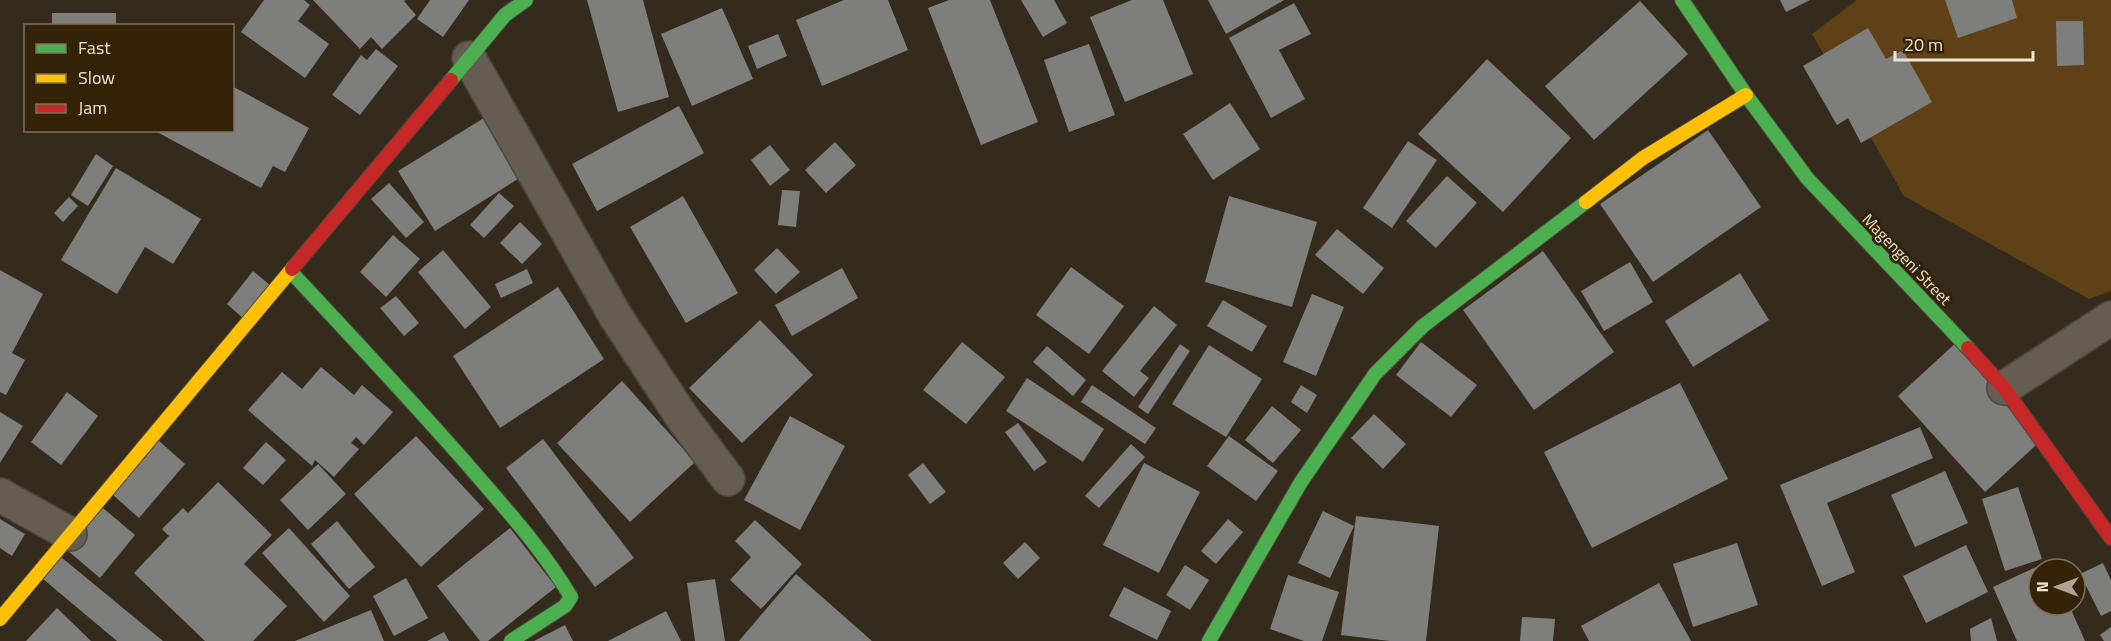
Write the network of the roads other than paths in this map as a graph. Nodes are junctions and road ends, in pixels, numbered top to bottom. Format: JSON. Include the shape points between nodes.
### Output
{"nodes":[{"id":1,"x":526,"y":0,"type":"edge"},
{"id":2,"x":1682,"y":0,"type":"edge"},
{"id":3,"x":469,"y":58,"type":"junction"},
{"id":4,"x":1746,"y":95,"type":"junction"},
{"id":5,"x":291,"y":272,"type":"junction"},
{"id":6,"x":2111,"y":318,"type":"edge"},
{"id":7,"x":2004,"y":388,"type":"junction"},
{"id":8,"x":728,"y":478,"type":"dead end"},
{"id":9,"x":0,"y":495,"type":"edge"},
{"id":10,"x":2108,"y":528,"type":"edge"},
{"id":11,"x":70,"y":534,"type":"junction"},
{"id":12,"x":0,"y":619,"type":"edge"},
{"id":13,"x":511,"y":641,"type":"edge"},
{"id":14,"x":1200,"y":641,"type":"edge"},
{"id":15,"x":1209,"y":641,"type":"edge"}],
"edges":[{"from":1,"to":3,"type":"street","via":[[505,15]]},
{"from":2,"to":4,"type":"street","name":"Magengeni Street"},
{"from":3,"to":5,"type":"street"},
{"from":3,"to":8,"type":"street","via":[[616,317]]},
{"from":4,"to":7,"type":"street","name":"Magengeni Street","via":[[1807,178]]},
{"from":4,"to":15,"type":"street","via":[[1642,158],[1423,326],[1375,374],[1301,482]]},
{"from":5,"to":11,"type":"street"},
{"from":5,"to":13,"type":"street","via":[[416,405],[536,542],[571,597],[566,606]]},
{"from":6,"to":7,"type":"street"},
{"from":7,"to":10,"type":"street","name":"Magengeni Street"},
{"from":9,"to":11,"type":"street"},
{"from":11,"to":12,"type":"street"},
{"from":14,"to":15,"type":"street"}]}
